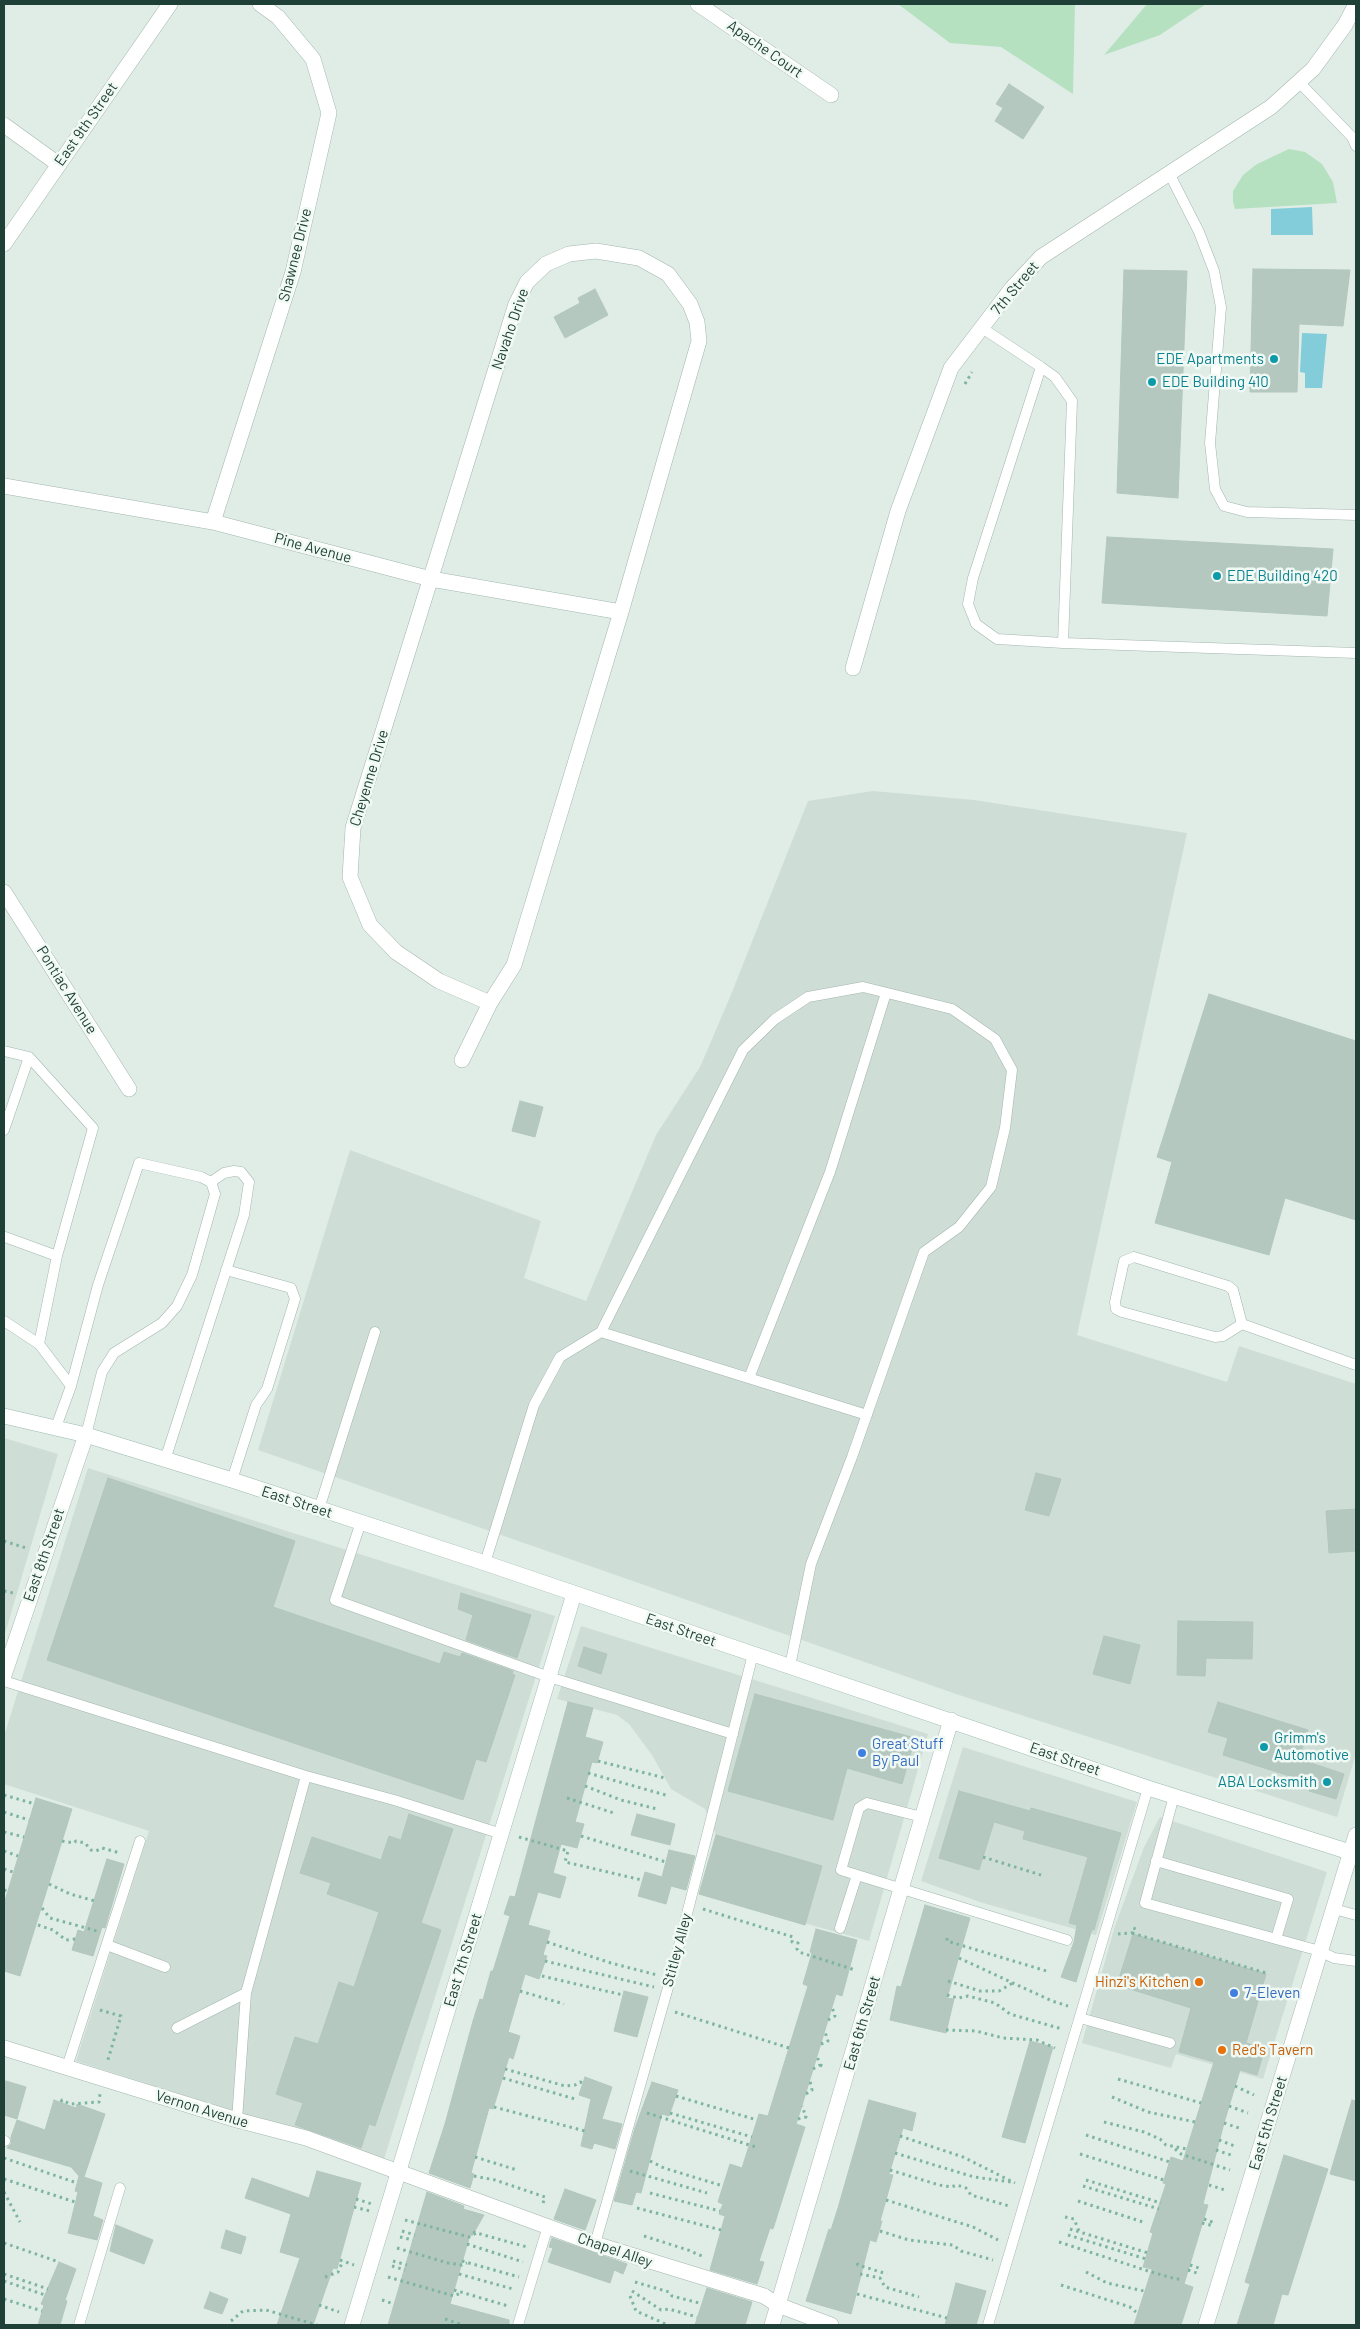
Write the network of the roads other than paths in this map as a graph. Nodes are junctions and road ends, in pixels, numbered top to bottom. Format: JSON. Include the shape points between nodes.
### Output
{"nodes":[{"id":1,"x":170,"y":4,"type":"edge"},
{"id":2,"x":260,"y":4,"type":"edge"},
{"id":3,"x":698,"y":4,"type":"edge"},
{"id":4,"x":1356,"y":4,"type":"edge"},
{"id":5,"x":1299,"y":82,"type":"junction"},
{"id":6,"x":831,"y":95,"type":"dead end"},
{"id":7,"x":4,"y":124,"type":"edge"},
{"id":8,"x":1356,"y":146,"type":"edge"},
{"id":9,"x":58,"y":164,"type":"junction"},
{"id":10,"x":1170,"y":173,"type":"junction"},
{"id":11,"x":4,"y":244,"type":"edge"},
{"id":12,"x":982,"y":328,"type":"junction"},
{"id":13,"x":1041,"y":368,"type":"junction"},
{"id":14,"x":4,"y":486,"type":"edge"},
{"id":15,"x":1356,"y":515,"type":"edge"},
{"id":16,"x":213,"y":522,"type":"junction"},
{"id":17,"x":431,"y":579,"type":"junction"},
{"id":18,"x":621,"y":612,"type":"junction"},
{"id":19,"x":1063,"y":643,"type":"junction"},
{"id":20,"x":1356,"y":653,"type":"edge"},
{"id":21,"x":853,"y":668,"type":"dead end"},
{"id":22,"x":4,"y":892,"type":"edge"},
{"id":23,"x":886,"y":993,"type":"junction"},
{"id":24,"x":490,"y":1003,"type":"junction"},
{"id":25,"x":4,"y":1050,"type":"edge"},
{"id":26,"x":29,"y":1057,"type":"junction"},
{"id":27,"x":462,"y":1060,"type":"dead end"},
{"id":28,"x":129,"y":1089,"type":"dead end"},
{"id":29,"x":4,"y":1130,"type":"edge"},
{"id":30,"x":211,"y":1182,"type":"junction"},
{"id":31,"x":4,"y":1239,"type":"edge"},
{"id":32,"x":57,"y":1256,"type":"junction"},
{"id":33,"x":226,"y":1270,"type":"junction"},
{"id":34,"x":4,"y":1321,"type":"edge"},
{"id":35,"x":1242,"y":1324,"type":"junction"},
{"id":36,"x":375,"y":1332,"type":"dead end"},
{"id":37,"x":600,"y":1332,"type":"junction"},
{"id":38,"x":39,"y":1344,"type":"junction"},
{"id":39,"x":1356,"y":1365,"type":"edge"},
{"id":40,"x":750,"y":1378,"type":"junction"},
{"id":41,"x":71,"y":1386,"type":"junction"},
{"id":42,"x":867,"y":1415,"type":"junction"},
{"id":43,"x":4,"y":1416,"type":"edge"},
{"id":44,"x":56,"y":1427,"type":"junction"},
{"id":45,"x":86,"y":1435,"type":"junction"},
{"id":46,"x":166,"y":1460,"type":"junction"},
{"id":47,"x":232,"y":1480,"type":"junction"},
{"id":48,"x":319,"y":1509,"type":"junction"},
{"id":49,"x":361,"y":1522,"type":"junction"},
{"id":50,"x":485,"y":1563,"type":"junction"},
{"id":51,"x":574,"y":1594,"type":"junction"},
{"id":52,"x":753,"y":1654,"type":"junction"},
{"id":53,"x":790,"y":1666,"type":"junction"},
{"id":54,"x":4,"y":1675,"type":"edge"},
{"id":55,"x":549,"y":1677,"type":"junction"},
{"id":56,"x":4,"y":1681,"type":"edge"},
{"id":57,"x":951,"y":1720,"type":"junction"},
{"id":58,"x":733,"y":1734,"type":"junction"},
{"id":59,"x":306,"y":1776,"type":"junction"},
{"id":60,"x":1148,"y":1788,"type":"junction"},
{"id":61,"x":1174,"y":1796,"type":"junction"},
{"id":62,"x":922,"y":1817,"type":"junction"},
{"id":63,"x":502,"y":1834,"type":"junction"},
{"id":64,"x":1356,"y":1835,"type":"edge"},
{"id":65,"x":140,"y":1841,"type":"dead end"},
{"id":66,"x":1354,"y":1853,"type":"edge"},
{"id":67,"x":1156,"y":1862,"type":"junction"},
{"id":68,"x":856,"y":1875,"type":"junction"},
{"id":69,"x":901,"y":1888,"type":"junction"},
{"id":70,"x":1334,"y":1909,"type":"junction"},
{"id":71,"x":1356,"y":1915,"type":"edge"},
{"id":72,"x":840,"y":1928,"type":"dead end"},
{"id":73,"x":109,"y":1939,"type":"junction"},
{"id":74,"x":1276,"y":1939,"type":"junction"},
{"id":75,"x":1067,"y":1940,"type":"dead end"},
{"id":76,"x":1320,"y":1951,"type":"junction"},
{"id":77,"x":1356,"y":1961,"type":"edge"},
{"id":78,"x":165,"y":1967,"type":"dead end"},
{"id":79,"x":246,"y":1993,"type":"junction"},
{"id":80,"x":1081,"y":2014,"type":"junction"},
{"id":81,"x":177,"y":2028,"type":"dead end"},
{"id":82,"x":1170,"y":2043,"type":"dead end"},
{"id":83,"x":4,"y":2048,"type":"edge"},
{"id":84,"x":67,"y":2068,"type":"junction"},
{"id":85,"x":237,"y":2120,"type":"junction"},
{"id":86,"x":399,"y":2173,"type":"junction"},
{"id":87,"x":120,"y":2188,"type":"dead end"},
{"id":88,"x":542,"y":2224,"type":"junction"},
{"id":89,"x":595,"y":2244,"type":"junction"},
{"id":90,"x":778,"y":2305,"type":"junction"},
{"id":91,"x":79,"y":2325,"type":"edge"},
{"id":92,"x":352,"y":2325,"type":"edge"},
{"id":93,"x":518,"y":2325,"type":"edge"},
{"id":94,"x":772,"y":2325,"type":"edge"},
{"id":95,"x":831,"y":2325,"type":"edge"},
{"id":96,"x":988,"y":2325,"type":"edge"},
{"id":97,"x":1206,"y":2325,"type":"edge"}],
"edges":[{"from":1,"to":9,"type":"street","name":"East 9th Street"},
{"from":2,"to":16,"type":"street","name":"Shawnee Drive","via":[[278,17],[313,59],[329,113],[293,272]]},
{"from":3,"to":6,"type":"street","name":"Apache Court"},
{"from":4,"to":5,"type":"street","name":"7th Street","via":[[1313,69]]},
{"from":5,"to":8,"type":"lane","via":[[1352,137]]},
{"from":5,"to":10,"type":"street","name":"7th Street","via":[[1271,107]]},
{"from":7,"to":9,"type":"street"},
{"from":9,"to":11,"type":"street","name":"East 9th Street"},
{"from":10,"to":12,"type":"street","name":"7th Street","via":[[1041,257]]},
{"from":10,"to":15,"type":"lane","via":[[1214,271],[1221,307],[1210,443],[1215,489],[1224,506],[1247,512]]},
{"from":12,"to":13,"type":"lane"},
{"from":12,"to":21,"type":"street","name":"7th Street","via":[[951,368],[927,430],[898,512]]},
{"from":13,"to":19,"type":"lane","via":[[1055,377],[1072,401]]},
{"from":13,"to":19,"type":"lane","via":[[973,578],[968,604],[976,624],[997,639]]},
{"from":14,"to":16,"type":"street","name":"Pine Avenue"},
{"from":16,"to":17,"type":"street","name":"Pine Avenue"},
{"from":17,"to":18,"type":"street","name":"Pine Avenue"},
{"from":17,"to":18,"type":"street","name":"Navaho Drive","via":[[516,304],[527,282],[546,264],[569,254],[596,251],[639,258],[668,274],[690,304],[697,322],[699,341]]},
{"from":17,"to":24,"type":"street","name":"Cheyenne Drive","via":[[353,828],[350,877],[370,925],[396,952],[439,981]]},
{"from":18,"to":24,"type":"street","via":[[514,965]]},
{"from":19,"to":20,"type":"lane"},
{"from":22,"to":28,"type":"street","name":"Pontiac Avenue"},
{"from":23,"to":37,"type":"lane","via":[[863,987],[808,997],[775,1019],[743,1050]]},
{"from":23,"to":40,"type":"lane","via":[[830,1172]]},
{"from":23,"to":42,"type":"lane","via":[[952,1009],[995,1039],[1012,1070],[1005,1128],[991,1187],[960,1227],[924,1252]]},
{"from":24,"to":27,"type":"street"},
{"from":25,"to":26,"type":"lane"},
{"from":26,"to":29,"type":"lane"},
{"from":26,"to":32,"type":"lane","via":[[93,1128]]},
{"from":30,"to":33,"type":"lane","via":[[224,1173],[234,1171],[241,1172],[249,1182],[244,1215]]},
{"from":30,"to":41,"type":"lane","via":[[139,1163],[98,1285]]},
{"from":30,"to":45,"type":"lane","via":[[215,1194],[192,1275],[177,1306],[162,1323],[114,1353],[102,1372]]},
{"from":31,"to":32,"type":"lane"},
{"from":32,"to":38,"type":"lane"},
{"from":33,"to":46,"type":"lane"},
{"from":33,"to":47,"type":"lane","via":[[291,1288],[295,1298],[267,1389],[256,1405]]},
{"from":34,"to":38,"type":"lane"},
{"from":35,"to":35,"type":"lane","via":[[1223,1336],[1215,1337],[1116,1309],[1114,1302],[1124,1261],[1134,1257],[1228,1286],[1233,1290]]},
{"from":35,"to":39,"type":"lane"},
{"from":36,"to":48,"type":"lane"},
{"from":37,"to":40,"type":"lane"},
{"from":37,"to":50,"type":"lane","via":[[560,1357],[534,1405]]},
{"from":38,"to":41,"type":"lane"},
{"from":40,"to":42,"type":"lane"},
{"from":41,"to":44,"type":"lane"},
{"from":42,"to":53,"type":"lane","via":[[811,1564]]},
{"from":43,"to":44,"type":"street","name":"East Street"},
{"from":44,"to":45,"type":"street","name":"East Street"},
{"from":45,"to":46,"type":"street","name":"East Street"},
{"from":45,"to":54,"type":"street","name":"East 8th Street"},
{"from":46,"to":47,"type":"street","name":"East Street"},
{"from":47,"to":48,"type":"street","name":"East Street"},
{"from":48,"to":49,"type":"street","name":"East Street"},
{"from":49,"to":50,"type":"street","name":"East Street"},
{"from":49,"to":55,"type":"lane","via":[[335,1600]]},
{"from":50,"to":51,"type":"street","name":"East Street"},
{"from":51,"to":52,"type":"street","name":"East Street"},
{"from":51,"to":55,"type":"street","name":"East 7th Street"},
{"from":52,"to":53,"type":"street","name":"East Street"},
{"from":52,"to":58,"type":"lane","name":"Stitley Alley"},
{"from":53,"to":57,"type":"street","name":"East Street"},
{"from":55,"to":58,"type":"lane"},
{"from":55,"to":63,"type":"street","name":"East 7th Street"},
{"from":56,"to":59,"type":"lane"},
{"from":57,"to":60,"type":"street","name":"East Street"},
{"from":57,"to":62,"type":"street","name":"East 6th Street"},
{"from":58,"to":89,"type":"lane","name":"Stitley Alley","via":[[667,1990]]},
{"from":59,"to":63,"type":"lane"},
{"from":59,"to":79,"type":"lane"},
{"from":60,"to":61,"type":"street","name":"East Street"},
{"from":60,"to":80,"type":"lane"},
{"from":61,"to":66,"type":"street","name":"East Street"},
{"from":61,"to":67,"type":"lane"},
{"from":62,"to":68,"type":"lane","via":[[867,1803],[859,1808],[840,1870]]},
{"from":62,"to":69,"type":"street","name":"East 6th Street"},
{"from":63,"to":86,"type":"street","name":"East 7th Street"},
{"from":64,"to":66,"type":"street","name":"East 5th Street"},
{"from":65,"to":73,"type":"lane"},
{"from":66,"to":70,"type":"street","name":"East 5th Street"},
{"from":67,"to":74,"type":"lane","via":[[1288,1900]]},
{"from":67,"to":74,"type":"lane","via":[[1145,1903]]},
{"from":68,"to":69,"type":"lane"},
{"from":68,"to":72,"type":"lane"},
{"from":69,"to":75,"type":"lane"},
{"from":69,"to":90,"type":"street","name":"East 6th Street"},
{"from":70,"to":71,"type":"lane"},
{"from":70,"to":76,"type":"street","name":"East 5th Street"},
{"from":73,"to":78,"type":"lane"},
{"from":73,"to":84,"type":"lane"},
{"from":74,"to":76,"type":"lane"},
{"from":76,"to":77,"type":"lane","via":[[1334,1958]]},
{"from":76,"to":97,"type":"street","name":"East 5th Street"},
{"from":79,"to":81,"type":"lane"},
{"from":79,"to":85,"type":"lane"},
{"from":80,"to":82,"type":"lane"},
{"from":80,"to":96,"type":"lane"},
{"from":83,"to":84,"type":"street","name":"Vernon Avenue"},
{"from":84,"to":85,"type":"street","name":"Vernon Avenue"},
{"from":85,"to":86,"type":"street","name":"Vernon Avenue","via":[[306,2138]]},
{"from":86,"to":88,"type":"street","name":"Chapel Alley"},
{"from":86,"to":92,"type":"street","name":"East 7th Street"},
{"from":87,"to":91,"type":"lane"},
{"from":88,"to":89,"type":"street","name":"Chapel Alley"},
{"from":88,"to":93,"type":"lane","via":[[541,2252]]},
{"from":89,"to":90,"type":"street","name":"Chapel Alley","via":[[764,2296]]},
{"from":90,"to":94,"type":"street","name":"East 6th Street"},
{"from":90,"to":95,"type":"street","name":"Chapel Alley"}]}
